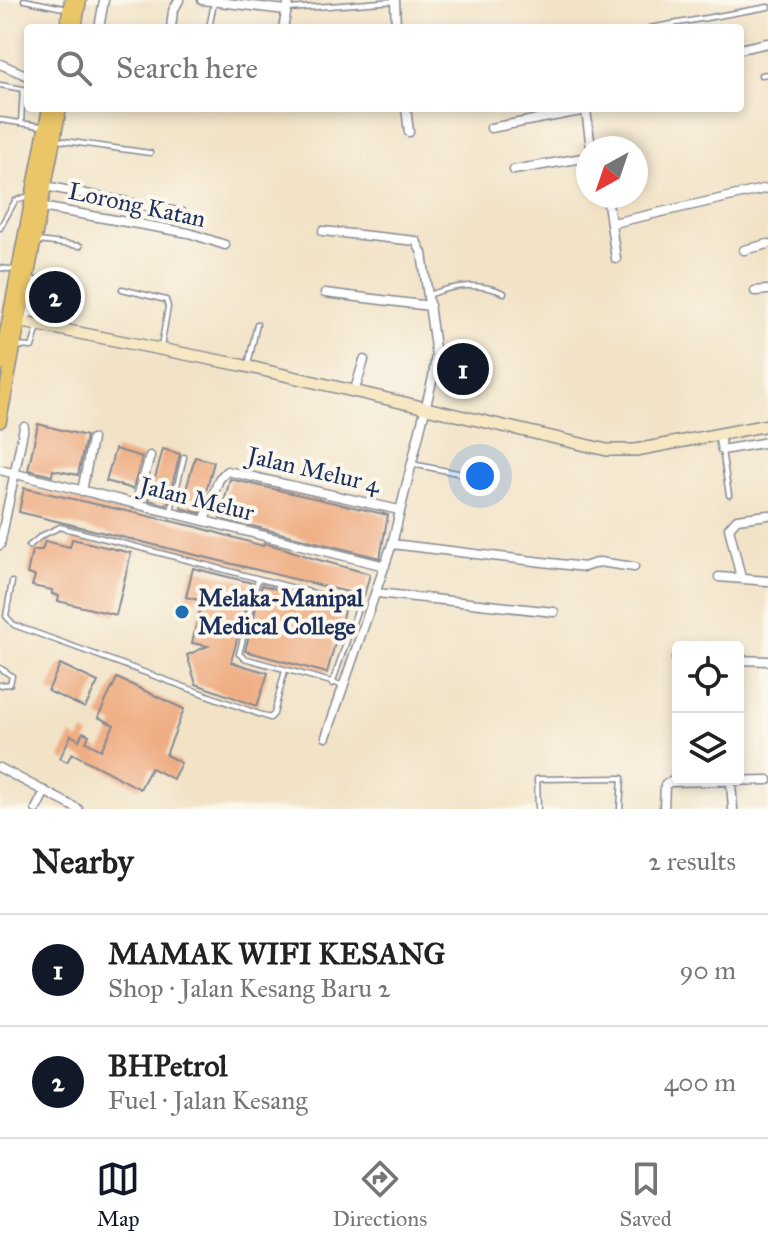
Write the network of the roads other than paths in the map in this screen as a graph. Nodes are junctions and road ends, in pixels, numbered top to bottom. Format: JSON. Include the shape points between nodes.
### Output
{"nodes":[{"id":1,"x":24,"y":0,"type":"edge"},
{"id":2,"x":80,"y":0,"type":"edge"},
{"id":3,"x":104,"y":0,"type":"edge"},
{"id":4,"x":179,"y":0,"type":"edge"},
{"id":5,"x":202,"y":0,"type":"edge"},
{"id":6,"x":289,"y":0,"type":"edge"},
{"id":7,"x":395,"y":0,"type":"edge"},
{"id":8,"x":214,"y":1,"type":"edge"},
{"id":9,"x":67,"y":6,"type":"edge"},
{"id":10,"x":768,"y":7,"type":"edge"},
{"id":11,"x":286,"y":10,"type":"junction"},
{"id":12,"x":76,"y":24,"type":"edge"},
{"id":13,"x":100,"y":24,"type":"edge"},
{"id":14,"x":171,"y":24,"type":"edge"},
{"id":15,"x":210,"y":24,"type":"edge"},
{"id":16,"x":284,"y":24,"type":"edge"},
{"id":17,"x":396,"y":24,"type":"edge"},
{"id":18,"x":691,"y":24,"type":"edge"},
{"id":19,"x":768,"y":43,"type":"edge"},
{"id":20,"x":744,"y":48,"type":"edge"},
{"id":21,"x":0,"y":64,"type":"edge"},
{"id":22,"x":24,"y":74,"type":"edge"},
{"id":23,"x":768,"y":74,"type":"edge"},
{"id":24,"x":761,"y":75,"type":"dead end"},
{"id":25,"x":0,"y":85,"type":"edge"},
{"id":26,"x":46,"y":112,"type":"edge"},
{"id":27,"x":59,"y":112,"type":"edge"},
{"id":28,"x":406,"y":112,"type":"edge"},
{"id":29,"x":570,"y":112,"type":"edge"},
{"id":30,"x":585,"y":112,"type":"edge"},
{"id":31,"x":0,"y":120,"type":"edge"},
{"id":32,"x":21,"y":123,"type":"junction"},
{"id":33,"x":38,"y":125,"type":"junction"},
{"id":34,"x":491,"y":128,"type":"dead end"},
{"id":35,"x":409,"y":132,"type":"dead end"},
{"id":36,"x":589,"y":136,"type":"edge"},
{"id":37,"x":54,"y":139,"type":"junction"},
{"id":38,"x":150,"y":153,"type":"dead end"},
{"id":39,"x":576,"y":159,"type":"edge"},
{"id":40,"x":514,"y":170,"type":"dead end"},
{"id":41,"x":45,"y":186,"type":"junction"},
{"id":42,"x":768,"y":188,"type":"edge"},
{"id":43,"x":25,"y":197,"type":"junction"},
{"id":44,"x":41,"y":207,"type":"junction"},
{"id":45,"x":610,"y":208,"type":"edge"},
{"id":46,"x":182,"y":213,"type":"dead end"},
{"id":47,"x":613,"y":223,"type":"junction"},
{"id":48,"x":0,"y":228,"type":"edge"},
{"id":49,"x":323,"y":231,"type":"dead end"},
{"id":50,"x":35,"y":241,"type":"junction"},
{"id":51,"x":768,"y":244,"type":"edge"},
{"id":52,"x":225,"y":245,"type":"dead end"},
{"id":53,"x":80,"y":246,"type":"dead end"},
{"id":54,"x":744,"y":250,"type":"dead end"},
{"id":55,"x":616,"y":259,"type":"dead end"},
{"id":56,"x":1,"y":268,"type":"edge"},
{"id":57,"x":23,"y":274,"type":"junction"},
{"id":58,"x":122,"y":289,"type":"dead end"},
{"id":59,"x":768,"y":290,"type":"edge"},
{"id":60,"x":755,"y":291,"type":"dead end"},
{"id":61,"x":325,"y":293,"type":"dead end"},
{"id":62,"x":504,"y":293,"type":"dead end"},
{"id":63,"x":429,"y":295,"type":"junction"},
{"id":64,"x":430,"y":306,"type":"junction"},
{"id":65,"x":17,"y":323,"type":"edge"},
{"id":66,"x":257,"y":324,"type":"dead end"},
{"id":67,"x":66,"y":326,"type":"junction"},
{"id":68,"x":15,"y":346,"type":"junction"},
{"id":69,"x":160,"y":349,"type":"junction"},
{"id":70,"x":364,"y":360,"type":"dead end"},
{"id":71,"x":0,"y":365,"type":"edge"},
{"id":72,"x":247,"y":367,"type":"junction"},
{"id":73,"x":354,"y":393,"type":"junction"},
{"id":74,"x":426,"y":409,"type":"junction"},
{"id":75,"x":0,"y":421,"type":"edge"},
{"id":76,"x":768,"y":425,"type":"edge"},
{"id":77,"x":24,"y":427,"type":"dead end"},
{"id":78,"x":719,"y":435,"type":"junction"},
{"id":79,"x":92,"y":439,"type":"dead end"},
{"id":80,"x":768,"y":442,"type":"edge"},
{"id":81,"x":722,"y":450,"type":"junction"},
{"id":82,"x":150,"y":456,"type":"dead end"},
{"id":83,"x":184,"y":457,"type":"dead end"},
{"id":84,"x":412,"y":464,"type":"junction"},
{"id":85,"x":0,"y":470,"type":"edge"},
{"id":86,"x":14,"y":474,"type":"junction"},
{"id":87,"x":493,"y":480,"type":"dead end"},
{"id":88,"x":82,"y":491,"type":"junction"},
{"id":89,"x":729,"y":495,"type":"dead end"},
{"id":90,"x":136,"y":504,"type":"junction"},
{"id":91,"x":399,"y":510,"type":"junction"},
{"id":92,"x":171,"y":513,"type":"junction"},
{"id":93,"x":768,"y":515,"type":"edge"},
{"id":94,"x":204,"y":521,"type":"junction"},
{"id":95,"x":392,"y":544,"type":"junction"},
{"id":96,"x":0,"y":545,"type":"edge"},
{"id":97,"x":29,"y":546,"type":"dead end"},
{"id":98,"x":385,"y":566,"type":"junction"},
{"id":99,"x":634,"y":567,"type":"dead end"},
{"id":100,"x":719,"y":577,"type":"dead end"},
{"id":101,"x":741,"y":578,"type":"junction"},
{"id":102,"x":258,"y":579,"type":"junction"},
{"id":103,"x":768,"y":581,"type":"edge"},
{"id":104,"x":12,"y":582,"type":"dead end"},
{"id":105,"x":377,"y":593,"type":"junction"},
{"id":106,"x":554,"y":612,"type":"dead end"},
{"id":107,"x":744,"y":660,"type":"edge"},
{"id":108,"x":768,"y":661,"type":"edge"},
{"id":109,"x":0,"y":668,"type":"edge"},
{"id":110,"x":285,"y":670,"type":"junction"},
{"id":111,"x":332,"y":684,"type":"junction"},
{"id":112,"x":0,"y":685,"type":"edge"},
{"id":113,"x":345,"y":685,"type":"junction"},
{"id":114,"x":326,"y":737,"type":"dead end"},
{"id":115,"x":0,"y":768,"type":"edge"},
{"id":116,"x":768,"y":780,"type":"edge"},
{"id":117,"x":672,"y":782,"type":"edge"},
{"id":118,"x":744,"y":782,"type":"edge"},
{"id":119,"x":731,"y":785,"type":"edge"},
{"id":120,"x":45,"y":791,"type":"junction"},
{"id":121,"x":36,"y":809,"type":"edge"},
{"id":122,"x":78,"y":809,"type":"edge"},
{"id":123,"x":538,"y":809,"type":"edge"},
{"id":124,"x":620,"y":809,"type":"edge"},
{"id":125,"x":664,"y":809,"type":"edge"},
{"id":126,"x":733,"y":809,"type":"edge"}],
"edges":[{"from":1,"to":9,"type":"lane"},
{"from":2,"to":12,"type":"main road"},
{"from":3,"to":13,"type":"street"},
{"from":4,"to":14,"type":"street"},
{"from":5,"to":8,"type":"street"},
{"from":6,"to":11,"type":"street"},
{"from":7,"to":11,"type":"lane"},
{"from":7,"to":17,"type":"street"},
{"from":8,"to":11,"type":"street"},
{"from":8,"to":15,"type":"lane"},
{"from":10,"to":18,"type":"lane"},
{"from":11,"to":16,"type":"street"},
{"from":19,"to":20,"type":"street"},
{"from":21,"to":22,"type":"street"},
{"from":23,"to":24,"type":"lane"},
{"from":25,"to":32,"type":"lane","via":[[23,89]]},
{"from":26,"to":33,"type":"main road"},
{"from":27,"to":37,"type":"main road"},
{"from":28,"to":35,"type":"street"},
{"from":29,"to":34,"type":"street"},
{"from":30,"to":36,"type":"street"},
{"from":31,"to":32,"type":"lane"},
{"from":32,"to":33,"type":"lane"},
{"from":33,"to":43,"type":"main road"},
{"from":37,"to":38,"type":"lane"},
{"from":37,"to":41,"type":"main road"},
{"from":39,"to":40,"type":"street"},
{"from":41,"to":44,"type":"main road"},
{"from":41,"to":46,"type":"street"},
{"from":42,"to":47,"type":"street"},
{"from":43,"to":48,"type":"lane","via":[[6,213]]},
{"from":43,"to":57,"type":"main road"},
{"from":44,"to":50,"type":"main road"},
{"from":44,"to":52,"type":"street","name":"Lorong Katan","via":[[189,233]]},
{"from":45,"to":47,"type":"street"},
{"from":47,"to":55,"type":"street"},
{"from":49,"to":63,"type":"street","via":[[416,241]]},
{"from":50,"to":53,"type":"lane"},
{"from":50,"to":57,"type":"main road"},
{"from":51,"to":54,"type":"street"},
{"from":56,"to":57,"type":"lane"},
{"from":57,"to":65,"type":"main road"},
{"from":57,"to":65,"type":"lane"},
{"from":57,"to":67,"type":"lane","via":[[72,289]]},
{"from":58,"to":69,"type":"lane","via":[[166,300]]},
{"from":59,"to":60,"type":"street"},
{"from":61,"to":64,"type":"street"},
{"from":62,"to":63,"type":"lane","via":[[490,287],[452,286]]},
{"from":63,"to":64,"type":"street"},
{"from":64,"to":74,"type":"street","via":[[436,355]]},
{"from":65,"to":67,"type":"street"},
{"from":65,"to":68,"type":"main road"},
{"from":65,"to":68,"type":"lane","via":[[32,347]]},
{"from":65,"to":71,"type":"main road"},
{"from":66,"to":72,"type":"lane"},
{"from":67,"to":69,"type":"street"},
{"from":68,"to":75,"type":"main road"},
{"from":69,"to":72,"type":"street"},
{"from":70,"to":73,"type":"street"},
{"from":72,"to":73,"type":"street"},
{"from":73,"to":74,"type":"street"},
{"from":74,"to":78,"type":"street","via":[[607,450]]},
{"from":74,"to":84,"type":"street"},
{"from":76,"to":78,"type":"street"},
{"from":77,"to":86,"type":"street"},
{"from":78,"to":81,"type":"street"},
{"from":79,"to":88,"type":"street"},
{"from":80,"to":81,"type":"street"},
{"from":81,"to":89,"type":"lane"},
{"from":82,"to":90,"type":"street"},
{"from":83,"to":92,"type":"lane"},
{"from":84,"to":87,"type":"lane"},
{"from":84,"to":91,"type":"street"},
{"from":85,"to":86,"type":"street","name":"Jalan Melur"},
{"from":86,"to":88,"type":"street","name":"Jalan Melur"},
{"from":86,"to":96,"type":"street"},
{"from":88,"to":90,"type":"street","name":"Jalan Melur"},
{"from":90,"to":92,"type":"street","name":"Jalan Melur"},
{"from":91,"to":94,"type":"street","name":"Jalan Melur 4","via":[[227,471]]},
{"from":91,"to":95,"type":"street"},
{"from":92,"to":94,"type":"street","name":"Jalan Melur"},
{"from":93,"to":101,"type":"street","via":[[737,519],[729,528]]},
{"from":94,"to":98,"type":"street","name":"Jalan Melur"},
{"from":95,"to":98,"type":"street"},
{"from":95,"to":99,"type":"street","via":[[584,567],[599,562]]},
{"from":97,"to":102,"type":"lane","via":[[60,527]]},
{"from":98,"to":105,"type":"street"},
{"from":100,"to":101,"type":"street"},
{"from":101,"to":103,"type":"street"},
{"from":102,"to":110,"type":"lane","via":[[239,654]]},
{"from":102,"to":111,"type":"lane","via":[[357,606]]},
{"from":104,"to":110,"type":"lane","via":[[6,616],[14,625],[270,718]]},
{"from":105,"to":106,"type":"street"},
{"from":105,"to":113,"type":"street"},
{"from":107,"to":108,"type":"street"},
{"from":109,"to":112,"type":"lane","via":[[12,676],[10,684]]},
{"from":110,"to":111,"type":"lane"},
{"from":111,"to":113,"type":"lane"},
{"from":113,"to":114,"type":"street"},
{"from":115,"to":120,"type":"street"},
{"from":116,"to":118,"type":"street"},
{"from":117,"to":125,"type":"street","via":[[665,785]]},
{"from":119,"to":126,"type":"street"},
{"from":120,"to":121,"type":"street"},
{"from":120,"to":122,"type":"street"},
{"from":123,"to":124,"type":"lane","via":[[537,779],[622,778]]}]}
